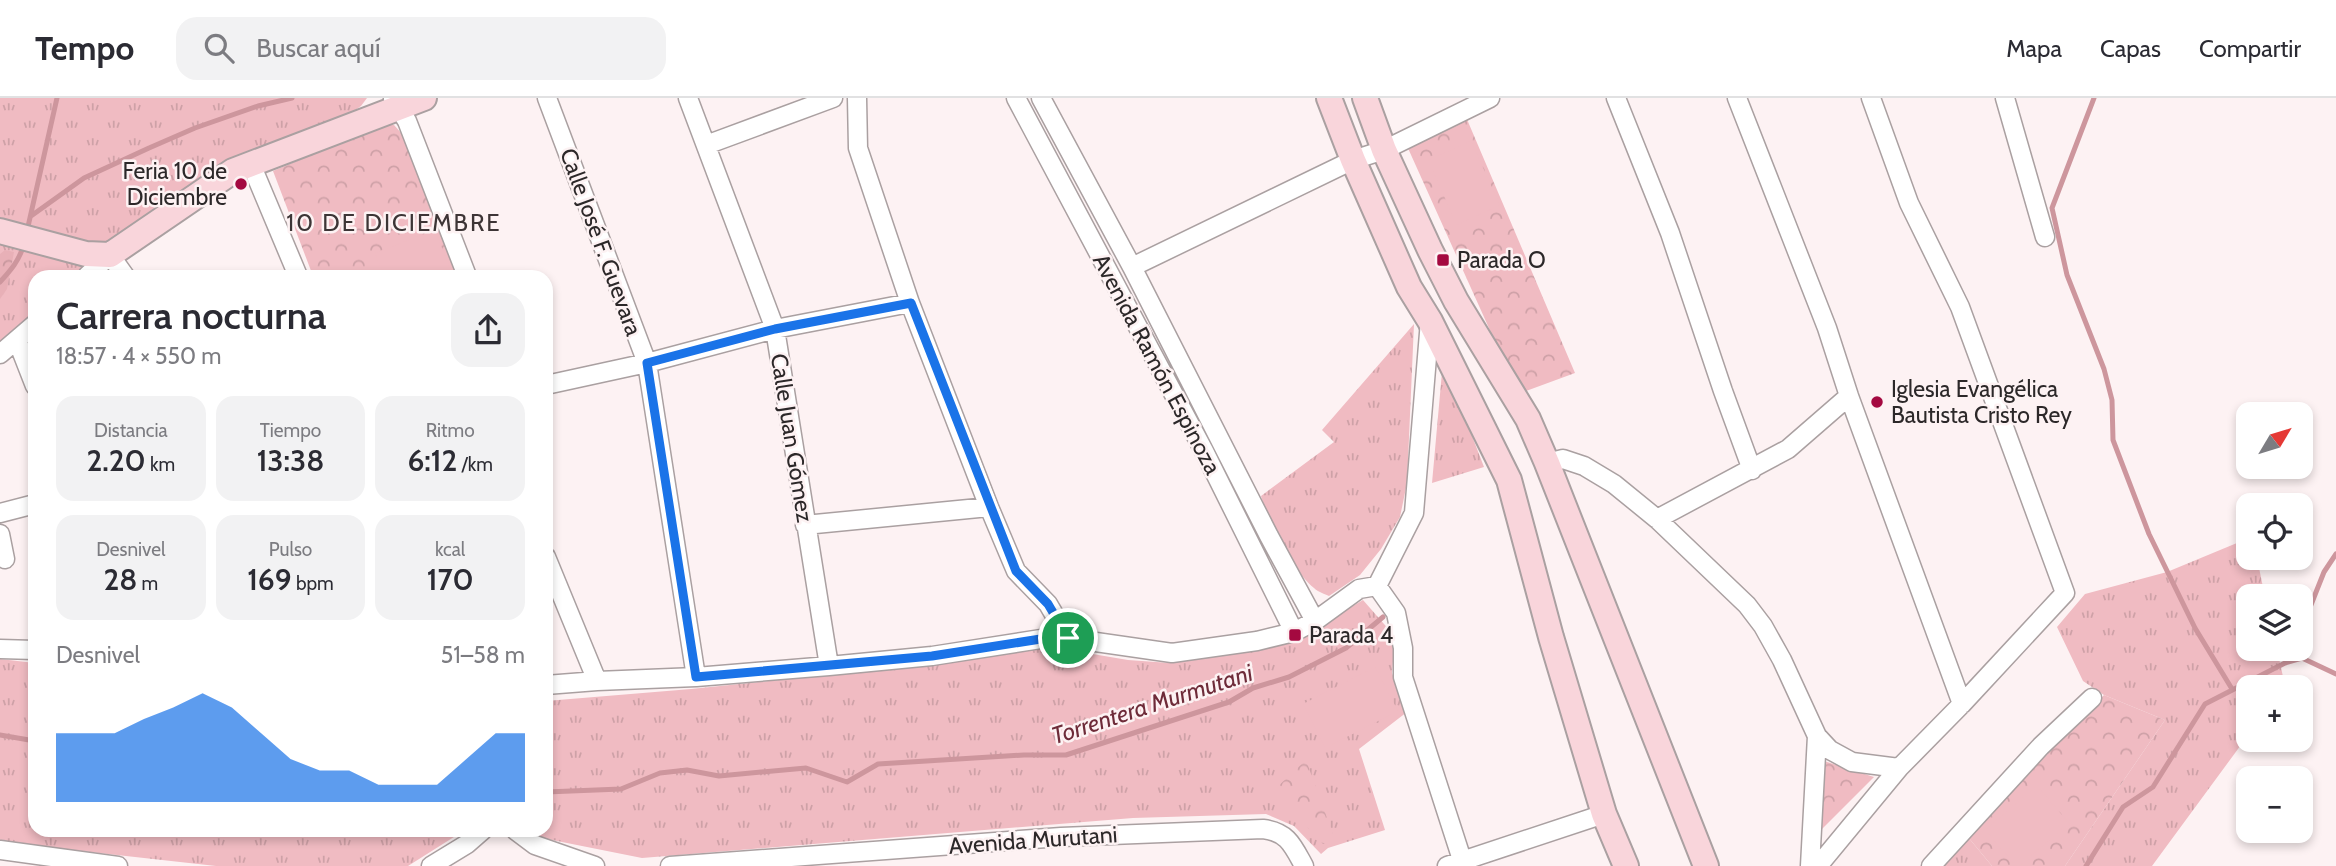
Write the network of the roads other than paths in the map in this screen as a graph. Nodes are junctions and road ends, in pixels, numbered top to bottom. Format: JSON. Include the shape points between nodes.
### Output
{"nodes":[{"id":1,"x":424,"y":98,"type":"edge"},
{"id":2,"x":547,"y":98,"type":"edge"},
{"id":3,"x":688,"y":98,"type":"edge"},
{"id":4,"x":833,"y":98,"type":"edge"},
{"id":5,"x":857,"y":98,"type":"edge"},
{"id":6,"x":1016,"y":98,"type":"edge"},
{"id":7,"x":1041,"y":98,"type":"edge"},
{"id":8,"x":1329,"y":98,"type":"edge"},
{"id":9,"x":1365,"y":98,"type":"edge"},
{"id":10,"x":1490,"y":98,"type":"edge"},
{"id":11,"x":1616,"y":98,"type":"edge"},
{"id":12,"x":1737,"y":98,"type":"edge"},
{"id":13,"x":1871,"y":98,"type":"edge"},
{"id":14,"x":2005,"y":98,"type":"edge"},
{"id":15,"x":395,"y":103,"type":"edge"},
{"id":16,"x":706,"y":145,"type":"junction"},
{"id":17,"x":1384,"y":150,"type":"junction"},
{"id":18,"x":1353,"y":160,"type":"junction"},
{"id":19,"x":251,"y":164,"type":"junction"},
{"id":20,"x":1,"y":231,"type":"edge"},
{"id":21,"x":2045,"y":237,"type":"dead end"},
{"id":22,"x":110,"y":255,"type":"junction"},
{"id":23,"x":1132,"y":267,"type":"junction"},
{"id":24,"x":94,"y":270,"type":"edge"},
{"id":25,"x":121,"y":270,"type":"edge"},
{"id":26,"x":295,"y":270,"type":"edge"},
{"id":27,"x":465,"y":270,"type":"edge"},
{"id":28,"x":1442,"y":273,"type":"junction"},
{"id":29,"x":1409,"y":287,"type":"junction"},
{"id":30,"x":911,"y":303,"type":"junction"},
{"id":31,"x":1430,"y":321,"type":"junction"},
{"id":32,"x":775,"y":329,"type":"junction"},
{"id":33,"x":28,"y":331,"type":"edge"},
{"id":34,"x":18,"y":340,"type":"junction"},
{"id":35,"x":0,"y":354,"type":"edge"},
{"id":36,"x":647,"y":363,"type":"junction"},
{"id":37,"x":28,"y":367,"type":"edge"},
{"id":38,"x":553,"y":383,"type":"edge"},
{"id":39,"x":1849,"y":397,"type":"junction"},
{"id":40,"x":1547,"y":463,"type":"junction"},
{"id":41,"x":1752,"y":470,"type":"junction"},
{"id":42,"x":28,"y":506,"type":"edge"},
{"id":43,"x":989,"y":507,"type":"junction"},
{"id":44,"x":0,"y":513,"type":"edge"},
{"id":45,"x":1657,"y":519,"type":"junction"},
{"id":46,"x":805,"y":526,"type":"junction"},
{"id":47,"x":0,"y":534,"type":"edge"},
{"id":48,"x":5,"y":559,"type":"dead end"},
{"id":49,"x":553,"y":573,"type":"edge"},
{"id":50,"x":1377,"y":586,"type":"junction"},
{"id":51,"x":1315,"y":621,"type":"junction"},
{"id":52,"x":1294,"y":632,"type":"junction"},
{"id":53,"x":1068,"y":638,"type":"junction"},
{"id":54,"x":0,"y":649,"type":"edge"},
{"id":55,"x":28,"y":650,"type":"edge"},
{"id":56,"x":829,"y":666,"type":"junction"},
{"id":57,"x":696,"y":677,"type":"junction"},
{"id":58,"x":597,"y":681,"type":"junction"},
{"id":59,"x":553,"y":684,"type":"edge"},
{"id":60,"x":2092,"y":698,"type":"dead end"},
{"id":61,"x":1962,"y":704,"type":"junction"},
{"id":62,"x":1817,"y":736,"type":"junction"},
{"id":63,"x":1899,"y":768,"type":"junction"},
{"id":64,"x":1604,"y":814,"type":"junction"},
{"id":65,"x":476,"y":837,"type":"edge"},
{"id":66,"x":524,"y":837,"type":"edge"},
{"id":67,"x":0,"y":850,"type":"edge"},
{"id":68,"x":1299,"y":863,"type":"edge"},
{"id":69,"x":1458,"y":864,"type":"edge"},
{"id":70,"x":118,"y":866,"type":"edge"},
{"id":71,"x":431,"y":866,"type":"edge"},
{"id":72,"x":595,"y":866,"type":"edge"},
{"id":73,"x":679,"y":866,"type":"edge"},
{"id":74,"x":1626,"y":866,"type":"edge"},
{"id":75,"x":1706,"y":866,"type":"edge"},
{"id":76,"x":1810,"y":866,"type":"edge"},
{"id":77,"x":1818,"y":866,"type":"edge"},
{"id":78,"x":1930,"y":866,"type":"edge"}],
"edges":[{"from":1,"to":15,"type":"street"},
{"from":2,"to":36,"type":"street","name":"Calle José F. Guevara"},
{"from":3,"to":16,"type":"street","name":"Calle Juan Gómez"},
{"from":4,"to":16,"type":"street"},
{"from":5,"to":30,"type":"street","via":[[858,148]]},
{"from":6,"to":52,"type":"street","name":"Avenida Ramón Espinoza","via":[[1204,451]]},
{"from":7,"to":23,"type":"street","name":"Avenida Ramón Espinoza"},
{"from":8,"to":18,"type":"street"},
{"from":9,"to":17,"type":"street"},
{"from":10,"to":17,"type":"street"},
{"from":11,"to":41,"type":"street","via":[[1670,233]]},
{"from":12,"to":39,"type":"street","via":[[1808,276]]},
{"from":13,"to":61,"type":"street","via":[[1909,203],[1960,307],[2065,593]]},
{"from":14,"to":21,"type":"street"},
{"from":15,"to":19,"type":"street"},
{"from":15,"to":27,"type":"street","via":[[407,121]]},
{"from":16,"to":32,"type":"street","name":"Calle Juan Gómez"},
{"from":17,"to":18,"type":"street"},
{"from":17,"to":28,"type":"street"},
{"from":18,"to":23,"type":"street"},
{"from":18,"to":29,"type":"street"},
{"from":19,"to":22,"type":"street","via":[[233,171]]},
{"from":19,"to":26,"type":"street"},
{"from":20,"to":22,"type":"street","via":[[86,254]]},
{"from":22,"to":24,"type":"street"},
{"from":22,"to":25,"type":"street"},
{"from":23,"to":51,"type":"street","name":"Avenida Ramón Espinoza"},
{"from":28,"to":29,"type":"street"},
{"from":28,"to":40,"type":"street","via":[[1528,419]]},
{"from":29,"to":31,"type":"street"},
{"from":30,"to":32,"type":"street"},
{"from":30,"to":43,"type":"street"},
{"from":31,"to":50,"type":"street","via":[[1414,513]]},
{"from":31,"to":64,"type":"street","via":[[1509,480]]},
{"from":32,"to":36,"type":"street"},
{"from":32,"to":46,"type":"street","name":"Calle Juan Gómez"},
{"from":33,"to":34,"type":"street"},
{"from":34,"to":35,"type":"street"},
{"from":34,"to":37,"type":"street"},
{"from":36,"to":38,"type":"street"},
{"from":36,"to":57,"type":"street","name":"Calle José F. Guevara"},
{"from":39,"to":41,"type":"street","via":[[1788,449]]},
{"from":39,"to":61,"type":"street"},
{"from":40,"to":45,"type":"street","via":[[1563,459],[1584,466]]},
{"from":40,"to":75,"type":"street"},
{"from":41,"to":45,"type":"street"},
{"from":42,"to":44,"type":"street"},
{"from":43,"to":46,"type":"street"},
{"from":43,"to":53,"type":"street","via":[[1016,571],[1048,604]]},
{"from":45,"to":62,"type":"street","via":[[1763,626]]},
{"from":46,"to":56,"type":"street","name":"Calle Juan Gómez"},
{"from":47,"to":48,"type":"street"},
{"from":49,"to":58,"type":"street"},
{"from":50,"to":51,"type":"street","via":[[1359,589]]},
{"from":50,"to":69,"type":"street","via":[[1396,613],[1403,677]]},
{"from":51,"to":52,"type":"street"},
{"from":52,"to":53,"type":"street","via":[[1172,653]]},
{"from":53,"to":56,"type":"street"},
{"from":54,"to":55,"type":"street"},
{"from":56,"to":57,"type":"street"},
{"from":57,"to":58,"type":"street"},
{"from":58,"to":59,"type":"street"},
{"from":60,"to":78,"type":"street"},
{"from":61,"to":63,"type":"street"},
{"from":62,"to":63,"type":"street","via":[[1852,762]]},
{"from":62,"to":76,"type":"street"},
{"from":63,"to":77,"type":"street"},
{"from":64,"to":69,"type":"street"},
{"from":64,"to":74,"type":"street"},
{"from":65,"to":71,"type":"street"},
{"from":66,"to":72,"type":"street"},
{"from":67,"to":70,"type":"street"},
{"from":68,"to":73,"type":"street","name":"Avenida Murutani","via":[[1290,842],[1278,831],[1263,829],[1061,837]]}]}
